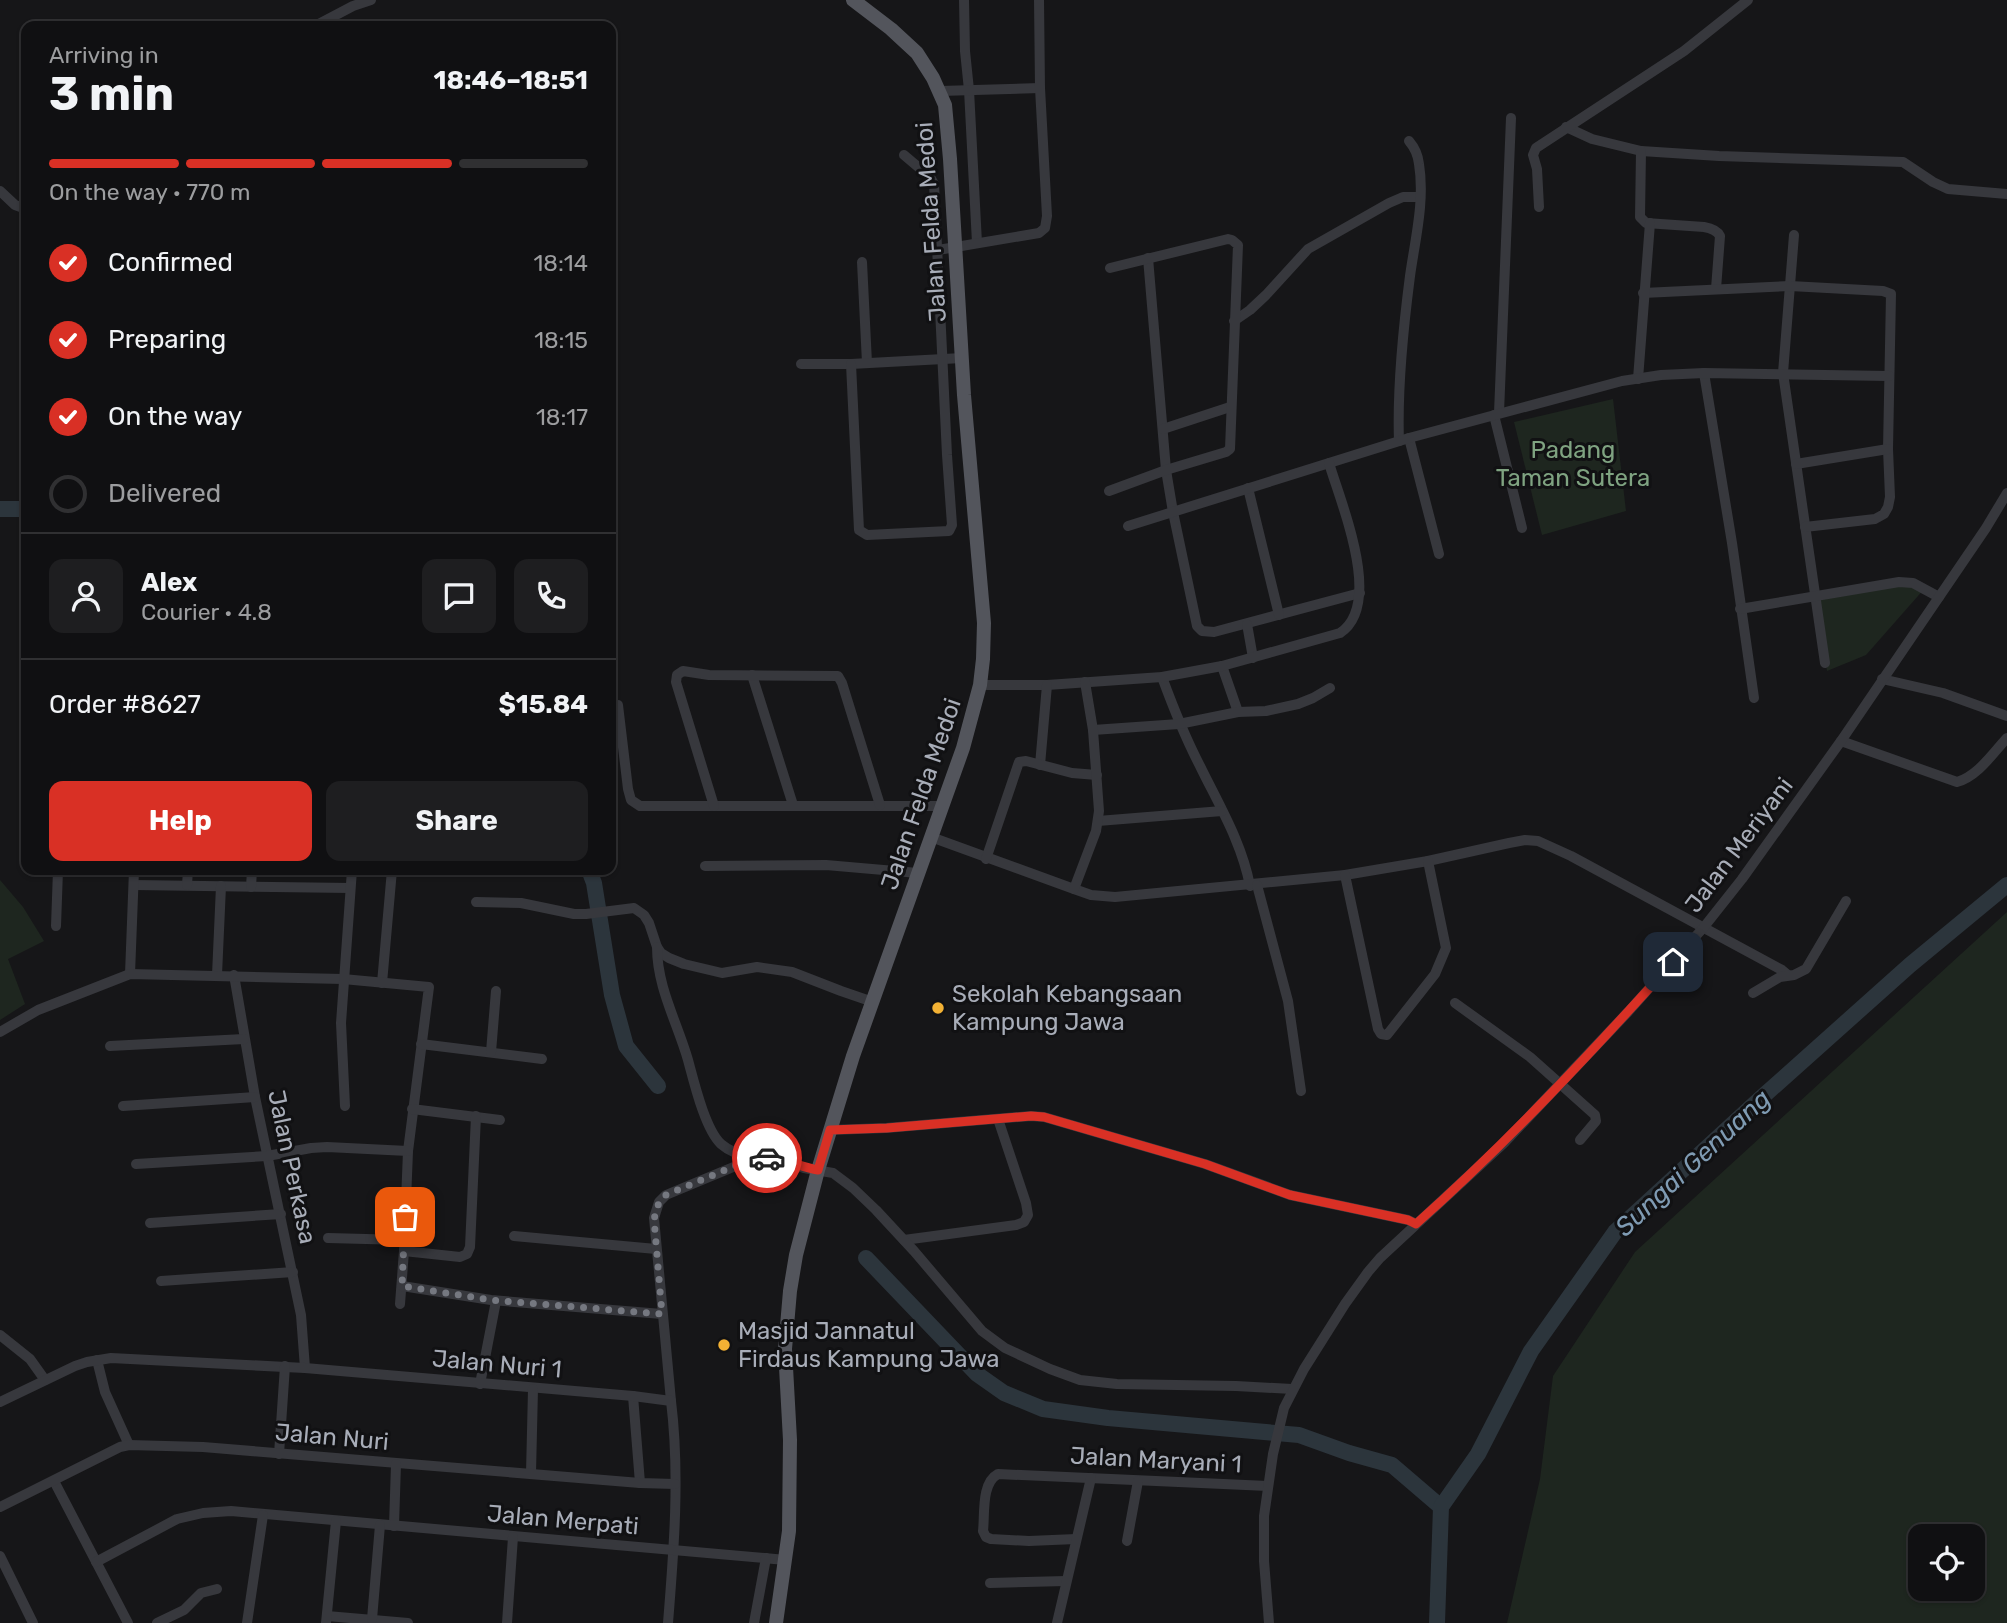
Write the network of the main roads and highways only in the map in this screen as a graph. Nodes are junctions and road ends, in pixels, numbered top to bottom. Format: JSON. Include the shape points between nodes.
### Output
{"nodes":[{"id":1,"x":853,"y":0,"type":"edge"},
{"id":2,"x":776,"y":1623,"type":"edge"}],
"edges":[{"from":1,"to":2,"type":"main road","name":"Jalan Felda Medoi","via":[[910,46],[940,91],[947,118],[983,659],[955,773],[853,1056],[796,1255],[785,1349],[790,1497]]}]}
